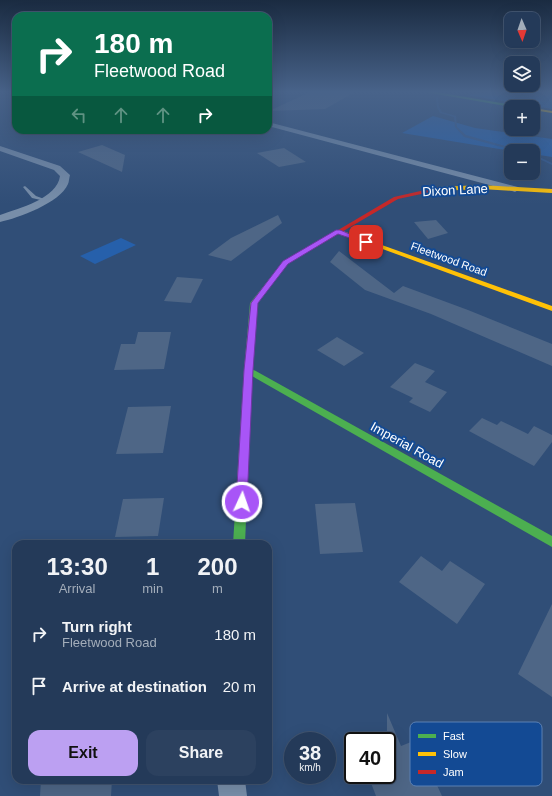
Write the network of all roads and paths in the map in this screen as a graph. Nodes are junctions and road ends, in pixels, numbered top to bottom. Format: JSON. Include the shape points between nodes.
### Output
{"nodes":[{"id":1,"x":288,"y":129,"type":"edge"},
{"id":2,"x":0,"y":148,"type":"edge"},
{"id":3,"x":25,"y":187,"type":"dead end"},
{"id":4,"x":516,"y":189,"type":"junction"},
{"id":5,"x":552,"y":191,"type":"edge"},
{"id":6,"x":45,"y":200,"type":"junction"},
{"id":7,"x":0,"y":219,"type":"edge"},
{"id":8,"x":338,"y":231,"type":"junction"},
{"id":9,"x":552,"y":309,"type":"edge"},
{"id":10,"x":248,"y":370,"type":"junction"},
{"id":11,"x":239,"y":540,"type":"edge"},
{"id":12,"x":552,"y":542,"type":"edge"},
{"id":13,"x":231,"y":784,"type":"edge"},
{"id":14,"x":232,"y":796,"type":"edge"}],
"edges":[{"from":1,"to":4,"type":"street"},
{"from":2,"to":6,"type":"street","via":[[57,168],[65,176],[64,184],[53,196]]},
{"from":3,"to":6,"type":"lane","via":[[34,197]]},
{"from":4,"to":5,"type":"street","name":"Dixon Lane"},
{"from":4,"to":8,"type":"street","name":"Dixon Lane","via":[[451,188],[413,193],[396,198]]},
{"from":6,"to":7,"type":"street"},
{"from":8,"to":9,"type":"street","name":"Fleetwood Road"},
{"from":8,"to":10,"type":"street","name":"Dixon Lane","via":[[285,263],[254,303]]},
{"from":10,"to":11,"type":"street","name":"Dixon Lane"},
{"from":10,"to":12,"type":"street","name":"Imperial Road"},
{"from":13,"to":14,"type":"street"}]}
